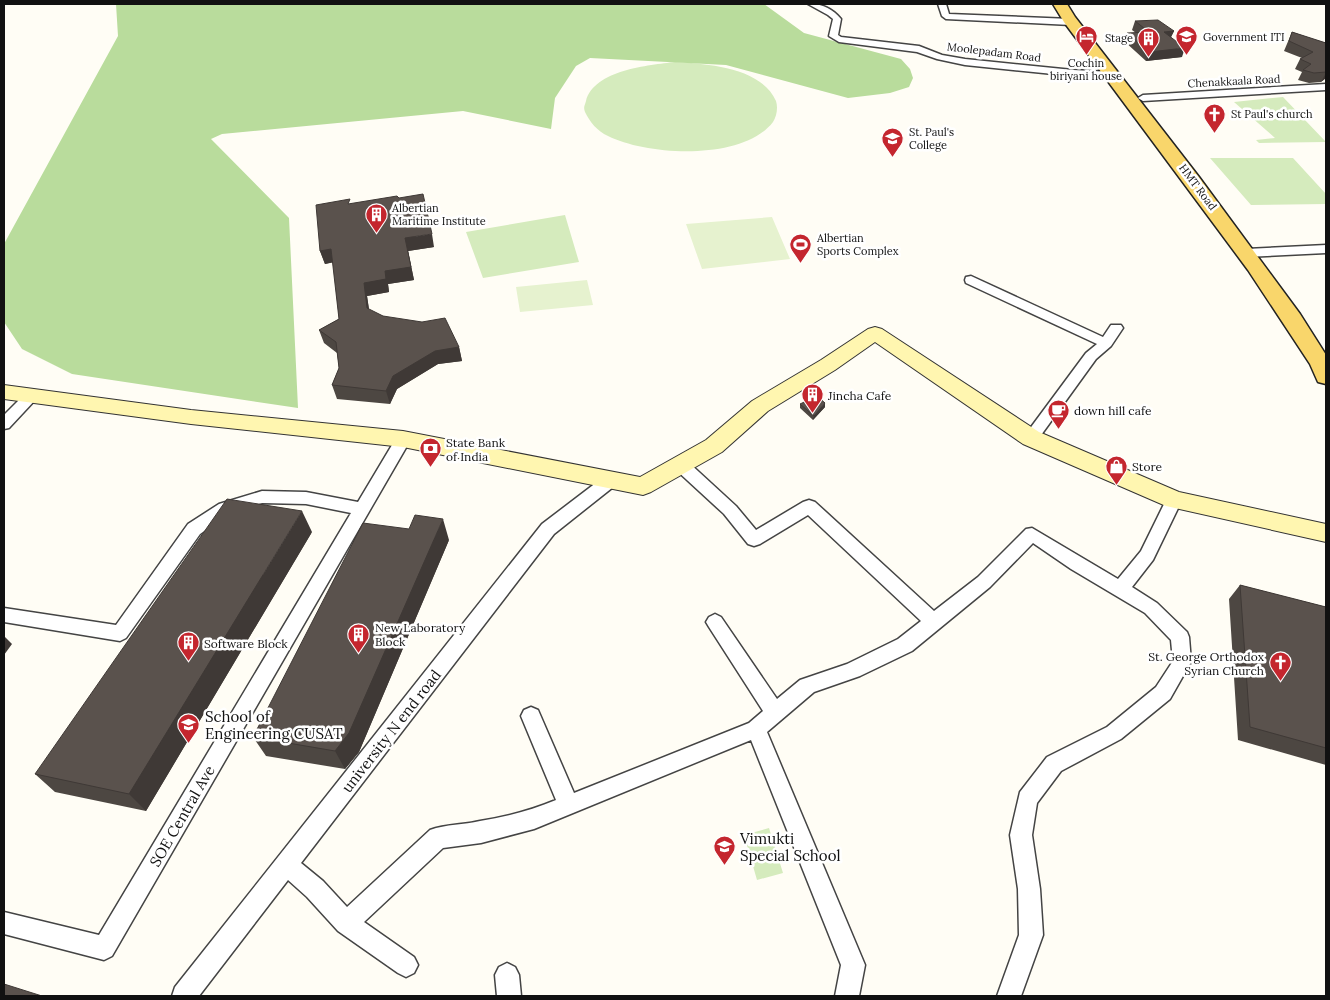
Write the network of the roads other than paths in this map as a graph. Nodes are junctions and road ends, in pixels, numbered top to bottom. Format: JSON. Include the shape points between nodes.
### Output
{"nodes":[{"id":1,"x":812,"y":4,"type":"edge"},
{"id":2,"x":942,"y":4,"type":"edge"},
{"id":3,"x":1060,"y":4,"type":"edge"},
{"id":4,"x":1071,"y":13,"type":"edge"},
{"id":5,"x":1097,"y":47,"type":"junction"},
{"id":6,"x":1113,"y":75,"type":"junction"},
{"id":7,"x":1326,"y":88,"type":"edge"},
{"id":8,"x":1147,"y":109,"type":"junction"},
{"id":9,"x":1326,"y":249,"type":"edge"},
{"id":10,"x":1254,"y":252,"type":"junction"},
{"id":11,"x":971,"y":280,"type":"dead end"},
{"id":12,"x":1116,"y":328,"type":"dead end"},
{"id":13,"x":1326,"y":341,"type":"edge"},
{"id":14,"x":1106,"y":343,"type":"junction"},
{"id":15,"x":1326,"y":377,"type":"edge"},
{"id":16,"x":4,"y":392,"type":"edge"},
{"id":17,"x":32,"y":396,"type":"junction"},
{"id":18,"x":4,"y":424,"type":"edge"},
{"id":19,"x":1031,"y":438,"type":"junction"},
{"id":20,"x":403,"y":439,"type":"junction"},
{"id":21,"x":681,"y":465,"type":"junction"},
{"id":22,"x":611,"y":480,"type":"junction"},
{"id":23,"x":1174,"y":500,"type":"junction"},
{"id":24,"x":363,"y":508,"type":"junction"},
{"id":25,"x":1326,"y":533,"type":"edge"},
{"id":26,"x":1120,"y":589,"type":"junction"},
{"id":27,"x":4,"y":615,"type":"edge"},
{"id":28,"x":714,"y":622,"type":"dead end"},
{"id":29,"x":934,"y":622,"type":"junction"},
{"id":30,"x":775,"y":713,"type":"junction"},
{"id":31,"x":531,"y":716,"type":"dead end"},
{"id":32,"x":756,"y":729,"type":"junction"},
{"id":33,"x":569,"y":806,"type":"junction"},
{"id":34,"x":287,"y":865,"type":"junction"},
{"id":35,"x":4,"y":923,"type":"edge"},
{"id":36,"x":346,"y":923,"type":"junction"},
{"id":37,"x":406,"y":965,"type":"dead end"},
{"id":38,"x":184,"y":996,"type":"edge"},
{"id":39,"x":847,"y":996,"type":"edge"},
{"id":40,"x":1009,"y":996,"type":"edge"}],
"edges":[{"from":1,"to":6,"type":"street","name":"Moolepadam Road","via":[[836,19],[833,36],[840,39],[919,49],[965,62]]},
{"from":2,"to":4,"type":"street","via":[[946,16]]},
{"from":3,"to":4,"type":"main road","name":"HMT Road"},
{"from":4,"to":5,"type":"main road","name":"HMT Road"},
{"from":5,"to":6,"type":"main road","name":"HMT Road"},
{"from":5,"to":8,"type":"main road","name":"HMT Road"},
{"from":6,"to":8,"type":"main road","name":"HMT Road"},
{"from":7,"to":8,"type":"street","name":"Chenakkaala Road"},
{"from":8,"to":10,"type":"main road","name":"HMT Road"},
{"from":9,"to":10,"type":"street"},
{"from":10,"to":13,"type":"main road","name":"HMT Road"},
{"from":10,"to":15,"type":"main road","name":"HMT Road"},
{"from":11,"to":14,"type":"street"},
{"from":12,"to":14,"type":"street"},
{"from":14,"to":19,"type":"street","via":[[1091,356]]},
{"from":16,"to":17,"type":"street"},
{"from":17,"to":18,"type":"street"},
{"from":17,"to":20,"type":"street","via":[[191,417]]},
{"from":19,"to":21,"type":"street","via":[[874,333],[760,406],[714,446]]},
{"from":19,"to":23,"type":"street"},
{"from":20,"to":22,"type":"street"},
{"from":20,"to":24,"type":"street","name":"SOE Central Ave"},
{"from":21,"to":22,"type":"street","via":[[643,486]]},
{"from":21,"to":29,"type":"street","via":[[730,510],[754,539],[809,506]]},
{"from":22,"to":34,"type":"street","name":"university N end road","via":[[548,529]]},
{"from":23,"to":25,"type":"street"},
{"from":23,"to":26,"type":"street","via":[[1147,555]]},
{"from":24,"to":27,"type":"street","via":[[306,498],[262,497],[225,508],[194,529],[120,633]]},
{"from":24,"to":35,"type":"street","name":"SOE Central Ave","via":[[104,948]]},
{"from":26,"to":29,"type":"street","via":[[1032,534],[984,582]]},
{"from":26,"to":40,"type":"street","via":[[1151,608],[1180,637],[1182,662],[1163,693],[1114,733],[1054,764],[1027,799],[1020,835],[1029,889],[1031,935]]},
{"from":28,"to":30,"type":"street"},
{"from":29,"to":30,"type":"street","via":[[905,645],[852,670],[807,686]]},
{"from":30,"to":32,"type":"street"},
{"from":31,"to":33,"type":"street"},
{"from":32,"to":33,"type":"street"},
{"from":32,"to":39,"type":"street","via":[[853,965]]},
{"from":33,"to":36,"type":"street","via":[[534,819],[481,832],[438,838]]},
{"from":34,"to":36,"type":"street","via":[[315,889]]},
{"from":34,"to":38,"type":"street","name":"university N end road"},
{"from":36,"to":37,"type":"street"}]}
